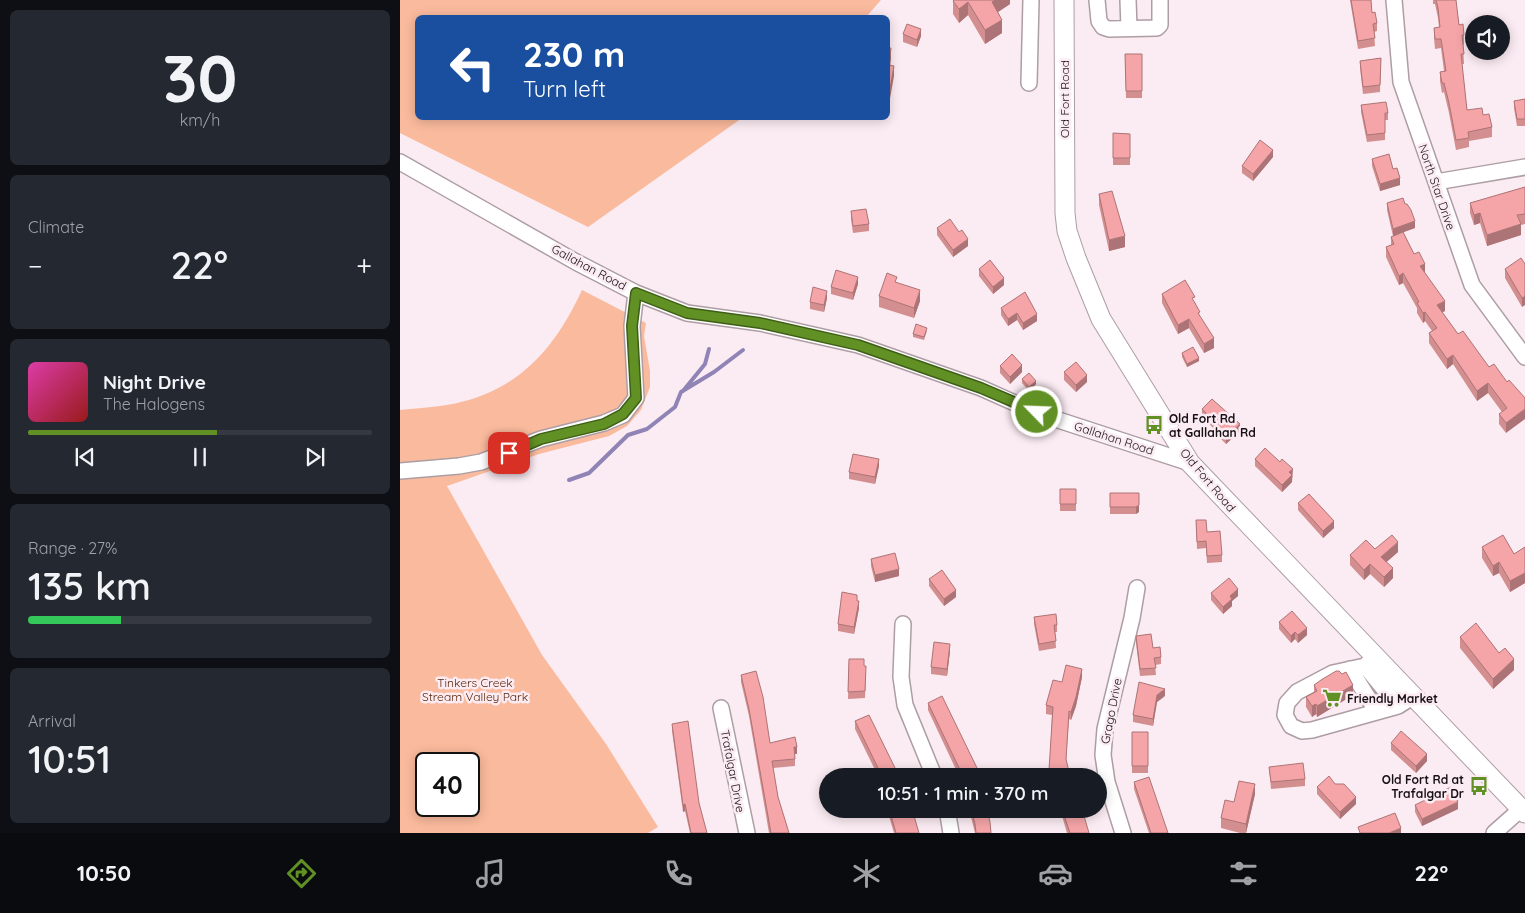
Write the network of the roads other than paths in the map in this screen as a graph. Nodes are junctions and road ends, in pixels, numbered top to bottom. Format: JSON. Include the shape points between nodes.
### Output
{"nodes":[{"id":1,"x":1032,"y":0,"type":"edge"},
{"id":2,"x":1064,"y":0,"type":"edge"},
{"id":3,"x":1097,"y":0,"type":"edge"},
{"id":4,"x":1128,"y":0,"type":"edge"},
{"id":5,"x":1160,"y":0,"type":"edge"},
{"id":6,"x":1394,"y":0,"type":"edge"},
{"id":7,"x":1129,"y":28,"type":"junction"},
{"id":8,"x":1029,"y":83,"type":"dead end"},
{"id":9,"x":400,"y":162,"type":"edge"},
{"id":10,"x":1525,"y":166,"type":"edge"},
{"id":11,"x":1436,"y":182,"type":"junction"},
{"id":12,"x":636,"y":293,"type":"junction"},
{"id":13,"x":1525,"y":356,"type":"edge"},
{"id":14,"x":1190,"y":463,"type":"junction"},
{"id":15,"x":400,"y":471,"type":"edge"},
{"id":16,"x":1137,"y":588,"type":"dead end"},
{"id":17,"x":903,"y":624,"type":"dead end"},
{"id":18,"x":1370,"y":661,"type":"junction"},
{"id":19,"x":1350,"y":669,"type":"junction"},
{"id":20,"x":1414,"y":696,"type":"junction"},
{"id":21,"x":1398,"y":706,"type":"junction"},
{"id":22,"x":721,"y":708,"type":"dead end"},
{"id":23,"x":1377,"y":712,"type":"junction"},
{"id":24,"x":931,"y":768,"type":"edge"},
{"id":25,"x":1523,"y":811,"type":"edge"},
{"id":26,"x":948,"y":818,"type":"edge"},
{"id":27,"x":747,"y":833,"type":"edge"},
{"id":28,"x":951,"y":833,"type":"edge"},
{"id":29,"x":1123,"y":833,"type":"edge"},
{"id":30,"x":1494,"y":833,"type":"edge"}],
"edges":[{"from":1,"to":8,"type":"street"},
{"from":2,"to":14,"type":"main road","name":"Old Fort Road","via":[[1067,231],[1101,319]]},
{"from":3,"to":7,"type":"street","via":[[1099,21],[1103,27]]},
{"from":4,"to":7,"type":"street"},
{"from":5,"to":7,"type":"street","via":[[1160,25],[1157,28]]},
{"from":6,"to":11,"type":"street","name":"North Star Drive","via":[[1401,82]]},
{"from":9,"to":12,"type":"street","name":"Gallahan Road"},
{"from":10,"to":11,"type":"street"},
{"from":11,"to":13,"type":"street","name":"North Star Drive","via":[[1472,285]]},
{"from":12,"to":14,"type":"street","name":"Gallahan Road","via":[[687,313],[760,323],[858,345],[981,388],[1037,412]]},
{"from":12,"to":15,"type":"street","via":[[632,326],[636,398],[623,414],[604,424],[541,439],[481,462]]},
{"from":14,"to":18,"type":"main road","name":"Old Fort Road"},
{"from":16,"to":29,"type":"street","name":"Grago Drive","via":[[1105,730],[1103,755],[1107,782]]},
{"from":17,"to":24,"type":"street","via":[[900,678],[904,705]]},
{"from":18,"to":19,"type":"street"},
{"from":18,"to":20,"type":"main road","name":"Old Fort Road"},
{"from":18,"to":21,"type":"street"},
{"from":19,"to":23,"type":"street"},
{"from":19,"to":23,"type":"street","via":[[1333,673],[1297,692],[1287,703],[1285,715],[1291,726],[1302,731]]},
{"from":20,"to":21,"type":"street"},
{"from":20,"to":25,"type":"main road","name":"Old Fort Road"},
{"from":21,"to":23,"type":"street"},
{"from":22,"to":27,"type":"street","name":"Trafalgar Drive"},
{"from":25,"to":30,"type":"street"},
{"from":26,"to":28,"type":"street"}]}
